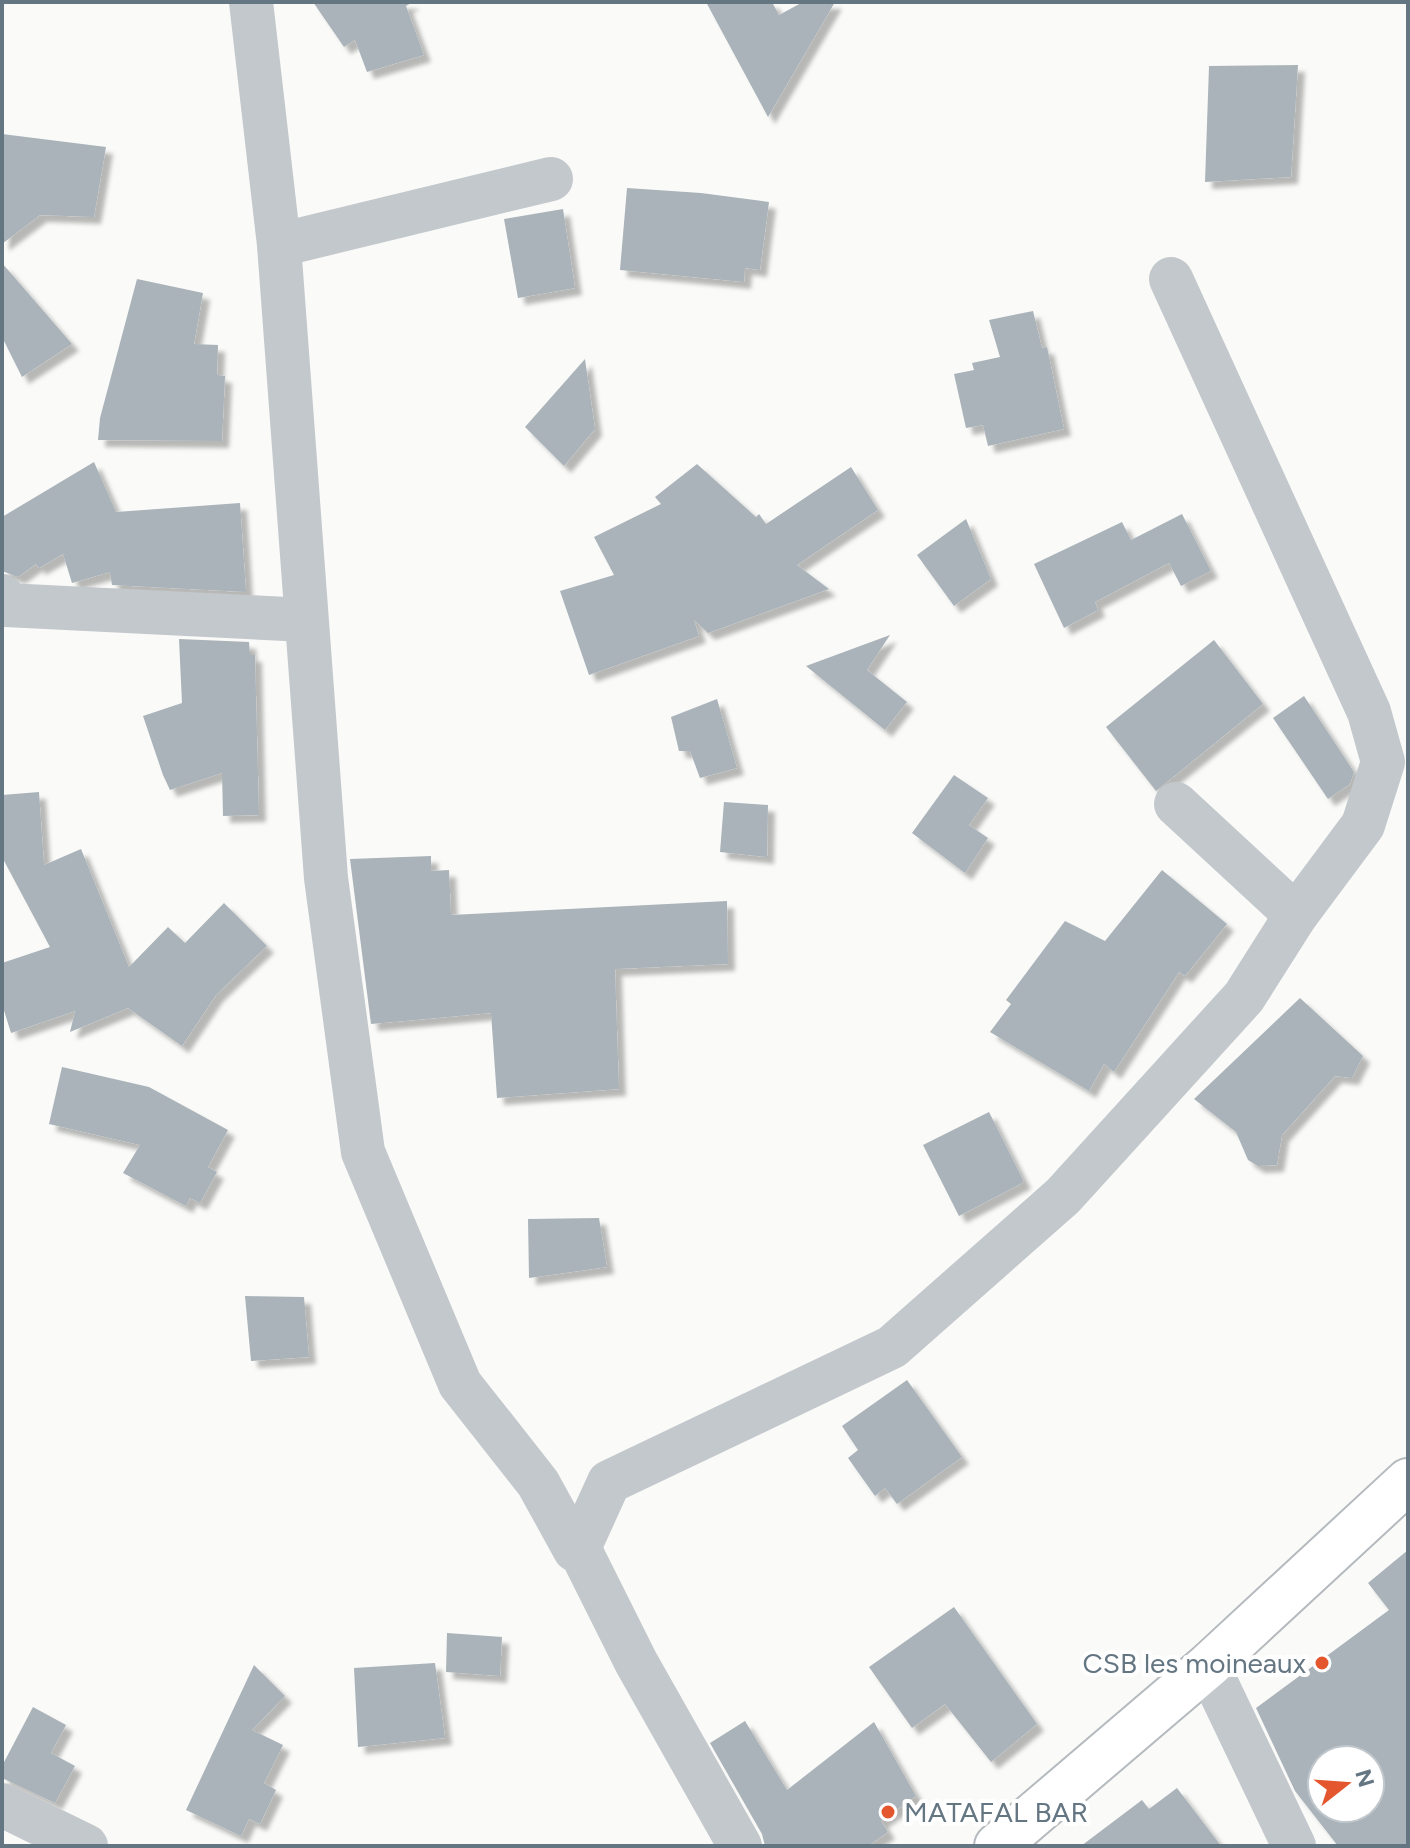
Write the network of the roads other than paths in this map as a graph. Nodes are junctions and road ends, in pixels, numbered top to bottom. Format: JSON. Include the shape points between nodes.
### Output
{"nodes":[{"id":1,"x":251,"y":2,"type":"edge"},
{"id":2,"x":551,"y":179,"type":"dead end"},
{"id":3,"x":279,"y":245,"type":"junction"},
{"id":4,"x":1171,"y":279,"type":"dead end"},
{"id":5,"x":2,"y":596,"type":"edge"},
{"id":6,"x":306,"y":620,"type":"junction"},
{"id":7,"x":1176,"y":804,"type":"dead end"},
{"id":8,"x":1296,"y":915,"type":"junction"},
{"id":9,"x":1408,"y":1481,"type":"edge"},
{"id":10,"x":579,"y":1548,"type":"junction"},
{"id":11,"x":1208,"y":1666,"type":"junction"},
{"id":12,"x":2,"y":1805,"type":"edge"},
{"id":13,"x":86,"y":1846,"type":"edge"},
{"id":14,"x":740,"y":1846,"type":"edge"},
{"id":15,"x":997,"y":1846,"type":"edge"},
{"id":16,"x":1294,"y":1846,"type":"edge"}],
"edges":[{"from":1,"to":3,"type":"street"},
{"from":2,"to":3,"type":"street"},
{"from":3,"to":6,"type":"street"},
{"from":4,"to":8,"type":"street","via":[[1369,712],[1383,762],[1363,825]]},
{"from":5,"to":6,"type":"street","via":[[6,605]]},
{"from":6,"to":10,"type":"street","via":[[326,878],[363,1152],[460,1384],[538,1483],[575,1550]]},
{"from":7,"to":8,"type":"street"},
{"from":8,"to":10,"type":"street","via":[[1244,997],[1063,1196],[892,1347],[609,1482]]},
{"from":9,"to":11,"type":"main road"},
{"from":10,"to":14,"type":"street","via":[[636,1662]]},
{"from":11,"to":15,"type":"main road"},
{"from":11,"to":16,"type":"street"},
{"from":12,"to":13,"type":"street"}]}
